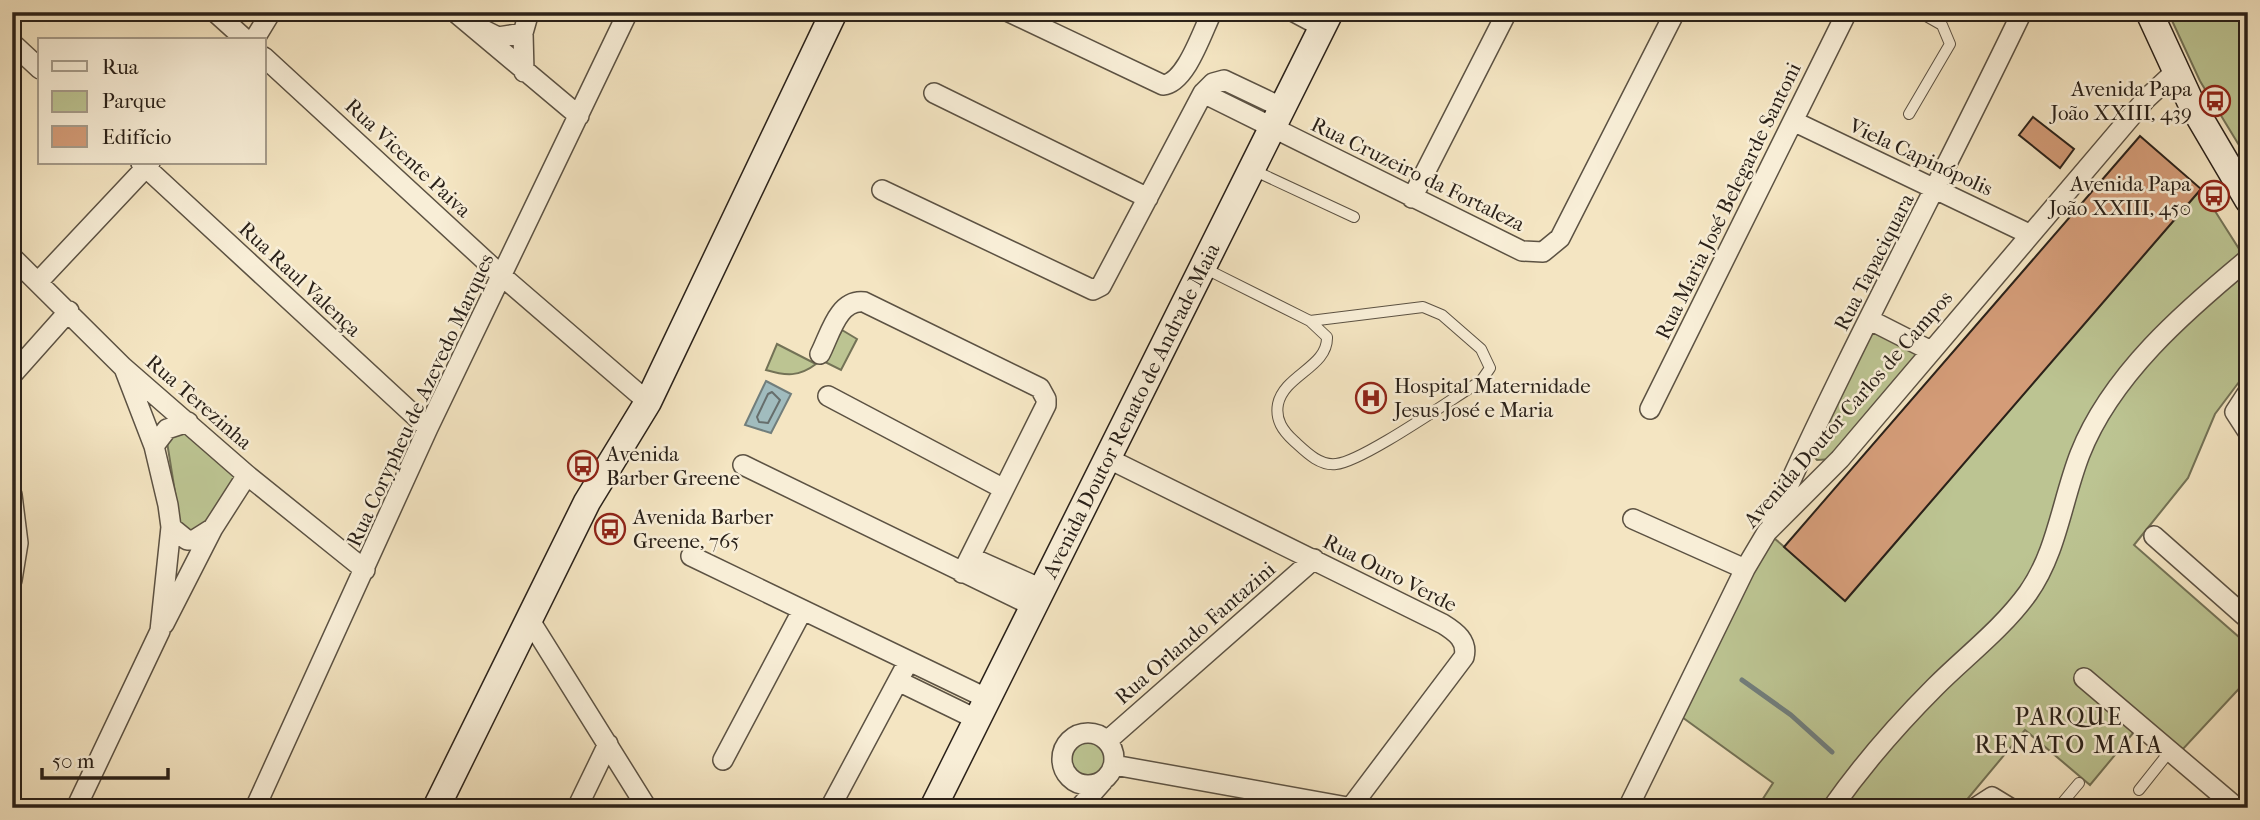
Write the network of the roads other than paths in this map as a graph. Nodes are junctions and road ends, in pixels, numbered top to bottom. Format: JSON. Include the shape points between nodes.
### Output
{"nodes":[{"id":1,"x":215,"y":12,"type":"edge"},
{"id":2,"x":271,"y":12,"type":"edge"},
{"id":3,"x":529,"y":12,"type":"edge"},
{"id":4,"x":628,"y":12,"type":"edge"},
{"id":5,"x":834,"y":12,"type":"edge"},
{"id":6,"x":1009,"y":12,"type":"edge"},
{"id":7,"x":1212,"y":12,"type":"edge"},
{"id":8,"x":1294,"y":12,"type":"edge"},
{"id":9,"x":1507,"y":12,"type":"edge"},
{"id":10,"x":1675,"y":12,"type":"edge"},
{"id":11,"x":1847,"y":12,"type":"edge"},
{"id":12,"x":1919,"y":12,"type":"edge"},
{"id":13,"x":2022,"y":12,"type":"edge"},
{"id":14,"x":2149,"y":12,"type":"edge"},
{"id":15,"x":459,"y":16,"type":"edge"},
{"id":16,"x":1326,"y":19,"type":"edge"},
{"id":17,"x":523,"y":33,"type":"junction"},
{"id":18,"x":244,"y":38,"type":"edge"},
{"id":19,"x":255,"y":38,"type":"edge"},
{"id":20,"x":12,"y":44,"type":"edge"},
{"id":21,"x":266,"y":59,"type":"edge"},
{"id":22,"x":38,"y":67,"type":"edge"},
{"id":23,"x":524,"y":72,"type":"junction"},
{"id":24,"x":2174,"y":80,"type":"junction"},
{"id":25,"x":934,"y":93,"type":"dead end"},
{"id":26,"x":1909,"y":114,"type":"dead end"},
{"id":27,"x":579,"y":116,"type":"junction"},
{"id":28,"x":1279,"y":118,"type":"junction"},
{"id":29,"x":1793,"y":121,"type":"junction"},
{"id":30,"x":146,"y":164,"type":"edge"},
{"id":31,"x":1253,"y":170,"type":"junction"},
{"id":32,"x":1937,"y":188,"type":"junction"},
{"id":33,"x":883,"y":190,"type":"dead end"},
{"id":34,"x":1148,"y":198,"type":"junction"},
{"id":35,"x":1412,"y":198,"type":"junction"},
{"id":36,"x":2248,"y":200,"type":"edge"},
{"id":37,"x":1354,"y":216,"type":"dead end"},
{"id":38,"x":2029,"y":234,"type":"junction"},
{"id":39,"x":12,"y":257,"type":"edge"},
{"id":40,"x":2248,"y":259,"type":"edge"},
{"id":41,"x":1204,"y":268,"type":"junction"},
{"id":42,"x":503,"y":277,"type":"junction"},
{"id":43,"x":39,"y":281,"type":"junction"},
{"id":44,"x":69,"y":311,"type":"junction"},
{"id":45,"x":1870,"y":320,"type":"junction"},
{"id":46,"x":1310,"y":321,"type":"junction"},
{"id":47,"x":1931,"y":351,"type":"junction"},
{"id":48,"x":820,"y":354,"type":"dead end"},
{"id":49,"x":123,"y":367,"type":"junction"},
{"id":50,"x":12,"y":375,"type":"edge"},
{"id":51,"x":2248,"y":392,"type":"edge"},
{"id":52,"x":828,"y":397,"type":"dead end"},
{"id":53,"x":648,"y":402,"type":"junction"},
{"id":54,"x":1650,"y":409,"type":"dead end"},
{"id":55,"x":188,"y":422,"type":"junction"},
{"id":56,"x":428,"y":428,"type":"junction"},
{"id":57,"x":2248,"y":432,"type":"edge"},
{"id":58,"x":1805,"y":445,"type":"junction"},
{"id":59,"x":154,"y":446,"type":"junction"},
{"id":60,"x":1110,"y":458,"type":"junction"},
{"id":61,"x":1840,"y":459,"type":"junction"},
{"id":62,"x":743,"y":465,"type":"dead end"},
{"id":63,"x":247,"y":475,"type":"junction"},
{"id":64,"x":1004,"y":489,"type":"junction"},
{"id":65,"x":12,"y":495,"type":"edge"},
{"id":66,"x":1633,"y":519,"type":"dead end"},
{"id":67,"x":171,"y":527,"type":"junction"},
{"id":68,"x":213,"y":528,"type":"junction"},
{"id":69,"x":1767,"y":532,"type":"junction"},
{"id":70,"x":2154,"y":536,"type":"dead end"},
{"id":71,"x":691,"y":556,"type":"dead end"},
{"id":72,"x":1314,"y":559,"type":"junction"},
{"id":73,"x":966,"y":565,"type":"junction"},
{"id":74,"x":1745,"y":569,"type":"junction"},
{"id":75,"x":365,"y":570,"type":"junction"},
{"id":76,"x":12,"y":580,"type":"edge"},
{"id":77,"x":1039,"y":598,"type":"junction"},
{"id":78,"x":802,"y":611,"type":"junction"},
{"id":79,"x":2248,"y":619,"type":"edge"},
{"id":80,"x":529,"y":620,"type":"junction"},
{"id":81,"x":160,"y":631,"type":"junction"},
{"id":82,"x":908,"y":662,"type":"junction"},
{"id":83,"x":2084,"y":678,"type":"dead end"},
{"id":84,"x":898,"y":681,"type":"junction"},
{"id":85,"x":981,"y":709,"type":"junction"},
{"id":86,"x":1107,"y":741,"type":"junction"},
{"id":87,"x":608,"y":744,"type":"junction"},
{"id":88,"x":2170,"y":751,"type":"junction"},
{"id":89,"x":723,"y":760,"type":"dead end"},
{"id":90,"x":1109,"y":773,"type":"junction"},
{"id":91,"x":1071,"y":778,"type":"junction"},
{"id":92,"x":2078,"y":783,"type":"dead end"},
{"id":93,"x":2139,"y":790,"type":"dead end"},
{"id":94,"x":2004,"y":803,"type":"edge"},
{"id":95,"x":1081,"y":807,"type":"edge"},
{"id":96,"x":76,"y":808,"type":"edge"},
{"id":97,"x":255,"y":808,"type":"edge"},
{"id":98,"x":436,"y":808,"type":"edge"},
{"id":99,"x":577,"y":808,"type":"edge"},
{"id":100,"x":647,"y":808,"type":"edge"},
{"id":101,"x":830,"y":808,"type":"edge"},
{"id":102,"x":933,"y":808,"type":"edge"},
{"id":103,"x":1352,"y":808,"type":"edge"},
{"id":104,"x":1628,"y":808,"type":"edge"},
{"id":105,"x":1832,"y":808,"type":"edge"},
{"id":106,"x":1975,"y":808,"type":"edge"},
{"id":107,"x":2058,"y":808,"type":"edge"},
{"id":108,"x":2237,"y":808,"type":"edge"}],
"edges":[{"from":1,"to":18,"type":"street"},
{"from":2,"to":19,"type":"street"},
{"from":3,"to":17,"type":"street"},
{"from":4,"to":27,"type":"street","name":"Rua Corypheu de Azevedo Marques"},
{"from":5,"to":53,"type":"street"},
{"from":6,"to":7,"type":"street","via":[[1163,85],[1170,85],[1182,74]]},
{"from":8,"to":16,"type":"street"},
{"from":9,"to":35,"type":"street"},
{"from":10,"to":35,"type":"street","name":"Rua Cruzeiro da Fortaleza","via":[[1560,238],[1543,251],[1522,251]]},
{"from":11,"to":29,"type":"street","name":"Rua Maria José Belegarde Santoni"},
{"from":12,"to":26,"type":"lane","via":[[1942,25],[1950,44]]},
{"from":13,"to":32,"type":"street","name":"Rua Tapaciquara"},
{"from":14,"to":24,"type":"street"},
{"from":15,"to":17,"type":"street","via":[[498,37]]},
{"from":15,"to":23,"type":"street"},
{"from":16,"to":28,"type":"street","name":"Avenida Doutor Renato de Andrade Maia"},
{"from":17,"to":23,"type":"street"},
{"from":20,"to":22,"type":"street"},
{"from":21,"to":42,"type":"street","name":"Rua Vicente Paiva"},
{"from":23,"to":27,"type":"street"},
{"from":24,"to":36,"type":"street"},
{"from":24,"to":38,"type":"street","name":"Avenida Doutor Carlos de Campos"},
{"from":25,"to":34,"type":"street"},
{"from":27,"to":42,"type":"street","name":"Rua Corypheu de Azevedo Marques"},
{"from":28,"to":31,"type":"street","name":"Avenida Doutor Renato de Andrade Maia"},
{"from":28,"to":34,"type":"street","name":"Rua Cruzeiro da Fortaleza","via":[[1224,80],[1213,82]]},
{"from":28,"to":35,"type":"street","name":"Rua Cruzeiro da Fortaleza"},
{"from":29,"to":32,"type":"street","name":"Viela Capinópolis"},
{"from":29,"to":54,"type":"street","name":"Rua Maria José Belegarde Santoni"},
{"from":30,"to":43,"type":"street"},
{"from":30,"to":56,"type":"street","name":"Rua Raul Valença"},
{"from":31,"to":37,"type":"lane"},
{"from":31,"to":41,"type":"street","name":"Avenida Doutor Renato de Andrade Maia"},
{"from":32,"to":38,"type":"street","name":"Viela Capinópolis"},
{"from":32,"to":45,"type":"street","name":"Rua Tapaciquara"},
{"from":33,"to":34,"type":"street","via":[[1093,290],[1101,286]]},
{"from":38,"to":47,"type":"street","name":"Avenida Doutor Carlos de Campos"},
{"from":39,"to":43,"type":"street","name":"Rua Terezinha"},
{"from":40,"to":105,"type":"street","via":[[2189,311],[2117,389],[2080,454],[2053,541],[2029,592],[1903,719]]},
{"from":41,"to":46,"type":"lane"},
{"from":41,"to":60,"type":"street","name":"Avenida Doutor Renato de Andrade Maia"},
{"from":42,"to":53,"type":"street","name":"Rua Vicente Paiva"},
{"from":42,"to":56,"type":"street","name":"Rua Corypheu de Azevedo Marques"},
{"from":43,"to":44,"type":"street","name":"Rua Terezinha"},
{"from":44,"to":49,"type":"street","name":"Rua Terezinha"},
{"from":44,"to":50,"type":"street"},
{"from":45,"to":47,"type":"street"},
{"from":45,"to":58,"type":"street","name":"Rua Tapaciquara"},
{"from":46,"to":46,"type":"lane","via":[[1327,337],[1327,346],[1281,394],[1278,419],[1285,432],[1318,460],[1335,464],[1366,452],[1481,381],[1490,368],[1481,349],[1441,315],[1423,307]]},
{"from":47,"to":61,"type":"street","name":"Avenida Doutor Carlos de Campos"},
{"from":48,"to":64,"type":"street","via":[[844,307],[864,302],[1040,388],[1046,405]]},
{"from":49,"to":55,"type":"street","name":"Rua Terezinha"},
{"from":49,"to":59,"type":"street"},
{"from":51,"to":57,"type":"street","via":[[2235,412]]},
{"from":52,"to":64,"type":"street"},
{"from":53,"to":80,"type":"street","via":[[587,502]]},
{"from":55,"to":59,"type":"street","via":[[167,429]]},
{"from":55,"to":63,"type":"street","name":"Rua Terezinha"},
{"from":56,"to":75,"type":"street","name":"Rua Corypheu de Azevedo Marques"},
{"from":58,"to":61,"type":"street","via":[[1817,463]]},
{"from":58,"to":69,"type":"street","name":"Rua Tapaciquara"},
{"from":59,"to":67,"type":"street"},
{"from":60,"to":72,"type":"street","name":"Rua Ouro Verde"},
{"from":60,"to":77,"type":"street","name":"Avenida Doutor Renato de Andrade Maia"},
{"from":61,"to":69,"type":"street","name":"Avenida Doutor Carlos de Campos"},
{"from":62,"to":73,"type":"street"},
{"from":63,"to":68,"type":"street"},
{"from":63,"to":75,"type":"street","name":"Rua Terezinha"},
{"from":64,"to":73,"type":"street"},
{"from":65,"to":76,"type":"street","via":[[18,543]]},
{"from":66,"to":74,"type":"street"},
{"from":67,"to":68,"type":"street","via":[[187,540]]},
{"from":67,"to":81,"type":"street"},
{"from":68,"to":81,"type":"street"},
{"from":69,"to":74,"type":"street","name":"Avenida Doutor Carlos de Campos"},
{"from":70,"to":79,"type":"street"},
{"from":71,"to":78,"type":"street"},
{"from":72,"to":86,"type":"street","name":"Rua Orlando Fantazini"},
{"from":72,"to":103,"type":"street","name":"Rua Ouro Verde","via":[[1443,624],[1466,649]]},
{"from":73,"to":77,"type":"street"},
{"from":74,"to":104,"type":"street","name":"Avenida Doutor Carlos de Campos"},
{"from":75,"to":97,"type":"street","name":"Rua Corypheu de Azevedo Marques"},
{"from":77,"to":85,"type":"street","name":"Avenida Doutor Renato de Andrade Maia"},
{"from":78,"to":82,"type":"street"},
{"from":78,"to":89,"type":"street"},
{"from":80,"to":87,"type":"street"},
{"from":80,"to":98,"type":"street"},
{"from":81,"to":96,"type":"street"},
{"from":82,"to":84,"type":"street"},
{"from":82,"to":85,"type":"street"},
{"from":83,"to":88,"type":"street"},
{"from":84,"to":85,"type":"street"},
{"from":84,"to":101,"type":"street"},
{"from":85,"to":102,"type":"street","name":"Avenida Doutor Renato de Andrade Maia"},
{"from":86,"to":90,"type":"street","via":[[1114,756]]},
{"from":86,"to":91,"type":"street","via":[[1084,734],[1069,741],[1062,756]]},
{"from":87,"to":99,"type":"street"},
{"from":87,"to":100,"type":"street"},
{"from":88,"to":93,"type":"lane"},
{"from":88,"to":108,"type":"street"},
{"from":90,"to":91,"type":"street","via":[[1087,786]]},
{"from":90,"to":95,"type":"street"},
{"from":90,"to":103,"type":"street"},
{"from":91,"to":95,"type":"street"},
{"from":92,"to":107,"type":"lane"},
{"from":94,"to":106,"type":"street","via":[[1986,798]]}]}
